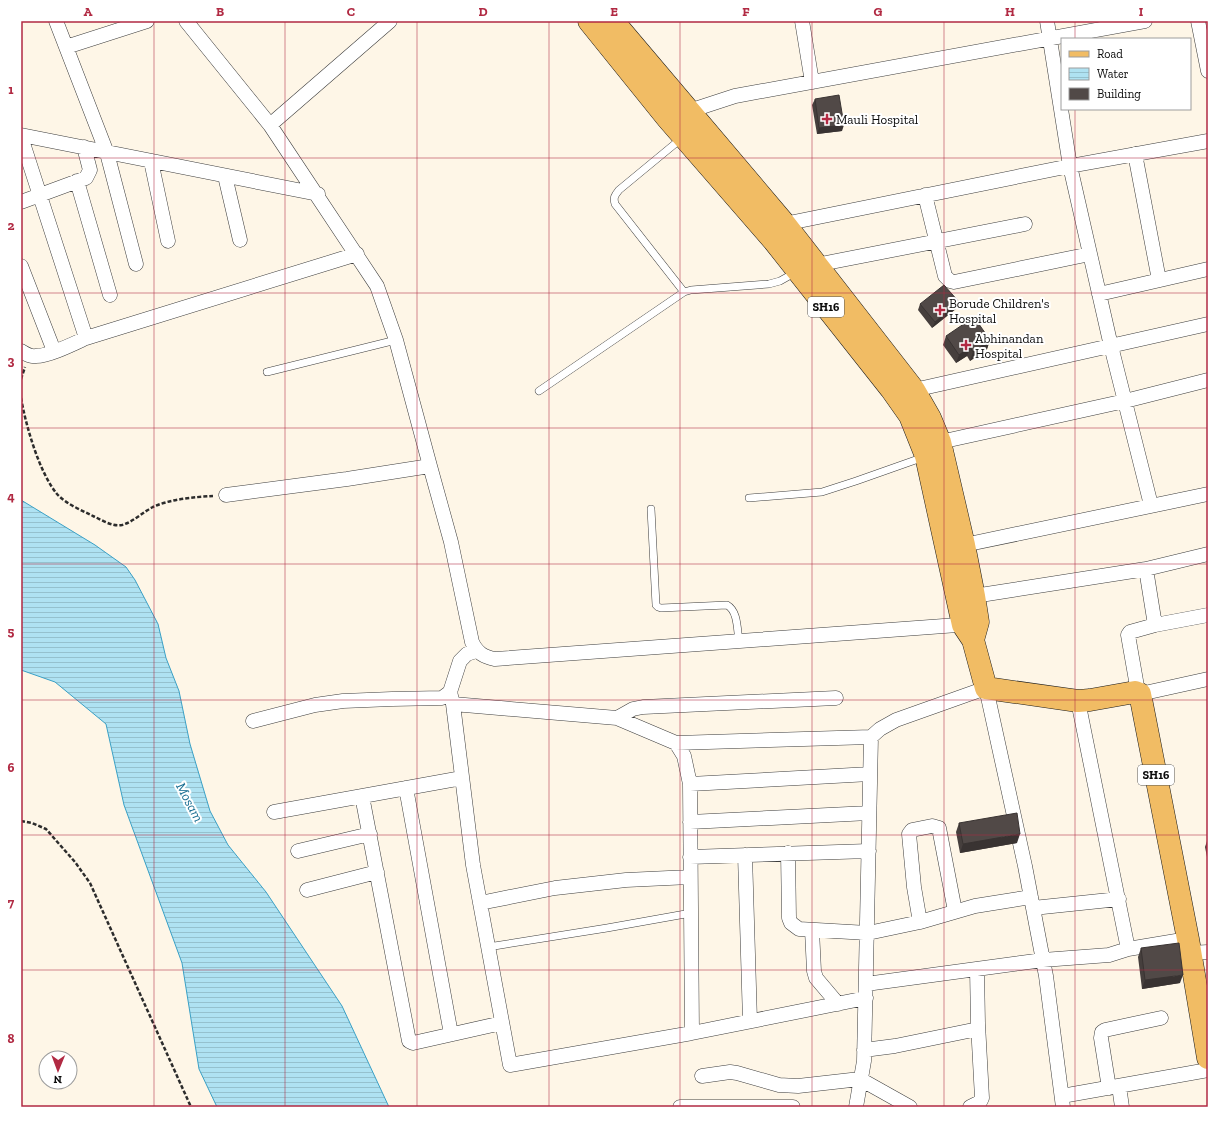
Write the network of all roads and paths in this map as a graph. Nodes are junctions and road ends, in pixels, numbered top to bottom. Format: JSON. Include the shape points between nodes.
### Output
{"nodes":[{"id":1,"x":56,"y":21,"type":"edge"},
{"id":2,"x":147,"y":21,"type":"edge"},
{"id":3,"x":186,"y":21,"type":"edge"},
{"id":4,"x":390,"y":21,"type":"edge"},
{"id":5,"x":802,"y":21,"type":"edge"},
{"id":6,"x":1047,"y":21,"type":"edge"},
{"id":7,"x":1145,"y":21,"type":"edge"},
{"id":8,"x":1198,"y":21,"type":"edge"},
{"id":9,"x":600,"y":22,"type":"edge"},
{"id":10,"x":1050,"y":38,"type":"junction"},
{"id":11,"x":66,"y":47,"type":"junction"},
{"id":12,"x":1208,"y":71,"type":"edge"},
{"id":13,"x":812,"y":82,"type":"junction"},
{"id":14,"x":1061,"y":108,"type":"edge"},
{"id":15,"x":688,"y":110,"type":"junction"},
{"id":16,"x":1061,"y":110,"type":"edge"},
{"id":17,"x":668,"y":119,"type":"junction"},
{"id":18,"x":270,"y":125,"type":"junction"},
{"id":19,"x":21,"y":136,"type":"edge"},
{"id":20,"x":684,"y":137,"type":"junction"},
{"id":21,"x":1208,"y":141,"type":"edge"},
{"id":22,"x":84,"y":147,"type":"junction"},
{"id":23,"x":107,"y":153,"type":"junction"},
{"id":24,"x":1135,"y":154,"type":"junction"},
{"id":25,"x":151,"y":161,"type":"junction"},
{"id":26,"x":1070,"y":166,"type":"junction"},
{"id":27,"x":225,"y":176,"type":"junction"},
{"id":28,"x":77,"y":181,"type":"junction"},
{"id":29,"x":40,"y":194,"type":"junction"},
{"id":30,"x":318,"y":194,"type":"junction"},
{"id":31,"x":925,"y":195,"type":"junction"},
{"id":32,"x":21,"y":202,"type":"edge"},
{"id":33,"x":1025,"y":224,"type":"dead end"},
{"id":34,"x":774,"y":227,"type":"junction"},
{"id":35,"x":240,"y":240,"type":"dead end"},
{"id":36,"x":168,"y":241,"type":"dead end"},
{"id":37,"x":936,"y":241,"type":"junction"},
{"id":38,"x":357,"y":254,"type":"junction"},
{"id":39,"x":1090,"y":254,"type":"junction"},
{"id":40,"x":136,"y":264,"type":"dead end"},
{"id":41,"x":21,"y":266,"type":"edge"},
{"id":42,"x":807,"y":268,"type":"junction"},
{"id":43,"x":1208,"y":269,"type":"edge"},
{"id":44,"x":1159,"y":280,"type":"junction"},
{"id":45,"x":684,"y":292,"type":"junction"},
{"id":46,"x":1099,"y":294,"type":"junction"},
{"id":47,"x":110,"y":295,"type":"dead end"},
{"id":48,"x":1208,"y":324,"type":"edge"},
{"id":49,"x":86,"y":338,"type":"junction"},
{"id":50,"x":396,"y":340,"type":"junction"},
{"id":51,"x":1111,"y":346,"type":"junction"},
{"id":52,"x":21,"y":351,"type":"edge"},
{"id":53,"x":54,"y":351,"type":"junction"},
{"id":54,"x":267,"y":372,"type":"dead end"},
{"id":55,"x":1208,"y":380,"type":"edge"},
{"id":56,"x":539,"y":391,"type":"dead end"},
{"id":57,"x":906,"y":394,"type":"junction"},
{"id":58,"x":21,"y":398,"type":"edge"},
{"id":59,"x":1125,"y":401,"type":"junction"},
{"id":60,"x":933,"y":449,"type":"junction"},
{"id":61,"x":430,"y":466,"type":"junction"},
{"id":62,"x":1208,"y":494,"type":"edge"},
{"id":63,"x":226,"y":495,"type":"joint"},
{"id":64,"x":749,"y":498,"type":"dead end"},
{"id":65,"x":1151,"y":505,"type":"junction"},
{"id":66,"x":651,"y":509,"type":"dead end"},
{"id":67,"x":964,"y":545,"type":"junction"},
{"id":68,"x":1208,"y":554,"type":"edge"},
{"id":69,"x":1146,"y":569,"type":"junction"},
{"id":70,"x":974,"y":596,"type":"junction"},
{"id":71,"x":1208,"y":615,"type":"edge"},
{"id":72,"x":1155,"y":625,"type":"junction"},
{"id":73,"x":971,"y":629,"type":"junction"},
{"id":74,"x":739,"y":641,"type":"junction"},
{"id":75,"x":476,"y":651,"type":"junction"},
{"id":76,"x":1208,"y":679,"type":"edge"},
{"id":77,"x":986,"y":688,"type":"junction"},
{"id":78,"x":1139,"y":693,"type":"junction"},
{"id":79,"x":452,"y":698,"type":"junction"},
{"id":80,"x":836,"y":698,"type":"dead end"},
{"id":81,"x":1078,"y":700,"type":"junction"},
{"id":82,"x":616,"y":718,"type":"junction"},
{"id":83,"x":253,"y":721,"type":"dead end"},
{"id":84,"x":871,"y":737,"type":"junction"},
{"id":85,"x":676,"y":743,"type":"junction"},
{"id":86,"x":870,"y":774,"type":"junction"},
{"id":87,"x":462,"y":778,"type":"junction"},
{"id":88,"x":690,"y":784,"type":"junction"},
{"id":89,"x":406,"y":788,"type":"junction"},
{"id":90,"x":362,"y":796,"type":"junction"},
{"id":91,"x":274,"y":812,"type":"dead end"},
{"id":92,"x":869,"y":813,"type":"junction"},
{"id":93,"x":21,"y":821,"type":"edge"},
{"id":94,"x":690,"y":822,"type":"junction"},
{"id":95,"x":370,"y":834,"type":"junction"},
{"id":96,"x":298,"y":851,"type":"dead end"},
{"id":97,"x":869,"y":851,"type":"junction"},
{"id":98,"x":788,"y":854,"type":"junction"},
{"id":99,"x":745,"y":855,"type":"junction"},
{"id":100,"x":690,"y":857,"type":"junction"},
{"id":101,"x":377,"y":872,"type":"junction"},
{"id":102,"x":690,"y":877,"type":"junction"},
{"id":103,"x":307,"y":890,"type":"dead end"},
{"id":104,"x":1119,"y":899,"type":"junction"},
{"id":105,"x":480,"y":903,"type":"junction"},
{"id":106,"x":1032,"y":903,"type":"junction"},
{"id":107,"x":955,"y":911,"type":"junction"},
{"id":108,"x":691,"y":913,"type":"junction"},
{"id":109,"x":920,"y":922,"type":"junction"},
{"id":110,"x":812,"y":930,"type":"junction"},
{"id":111,"x":868,"y":933,"type":"junction"},
{"id":112,"x":488,"y":947,"type":"junction"},
{"id":113,"x":1196,"y":948,"type":"edge"},
{"id":114,"x":1128,"y":949,"type":"junction"},
{"id":115,"x":1043,"y":960,"type":"junction"},
{"id":116,"x":977,"y":969,"type":"junction"},
{"id":117,"x":866,"y":984,"type":"junction"},
{"id":118,"x":866,"y":998,"type":"junction"},
{"id":119,"x":838,"y":1004,"type":"junction"},
{"id":120,"x":1161,"y":1018,"type":"dead end"},
{"id":121,"x":750,"y":1021,"type":"junction"},
{"id":122,"x":502,"y":1023,"type":"junction"},
{"id":123,"x":978,"y":1029,"type":"junction"},
{"id":124,"x":692,"y":1033,"type":"junction"},
{"id":125,"x":451,"y":1034,"type":"junction"},
{"id":126,"x":864,"y":1050,"type":"junction"},
{"id":127,"x":1208,"y":1058,"type":"edge"},
{"id":128,"x":1208,"y":1070,"type":"edge"},
{"id":129,"x":702,"y":1076,"type":"dead end"},
{"id":130,"x":860,"y":1079,"type":"junction"},
{"id":131,"x":1114,"y":1087,"type":"junction"},
{"id":132,"x":1062,"y":1102,"type":"edge"},
{"id":133,"x":191,"y":1107,"type":"edge"},
{"id":134,"x":680,"y":1107,"type":"edge"},
{"id":135,"x":793,"y":1107,"type":"edge"},
{"id":136,"x":856,"y":1107,"type":"edge"},
{"id":137,"x":910,"y":1107,"type":"edge"},
{"id":138,"x":970,"y":1107,"type":"edge"},
{"id":139,"x":1122,"y":1107,"type":"edge"}],
"edges":[{"from":1,"to":11,"type":"street"},
{"from":2,"to":11,"type":"street"},
{"from":3,"to":18,"type":"street"},
{"from":4,"to":18,"type":"street"},
{"from":5,"to":13,"type":"street"},
{"from":6,"to":10,"type":"street"},
{"from":7,"to":10,"type":"street"},
{"from":8,"to":12,"type":"street"},
{"from":9,"to":15,"type":"main road","number":"SH16"},
{"from":9,"to":17,"type":"main road","number":"SH16"},
{"from":10,"to":13,"type":"street"},
{"from":10,"to":14,"type":"street"},
{"from":11,"to":23,"type":"street"},
{"from":13,"to":15,"type":"street","via":[[735,96]]},
{"from":15,"to":17,"type":"street"},
{"from":15,"to":34,"type":"main road","number":"SH16"},
{"from":16,"to":26,"type":"street"},
{"from":17,"to":20,"type":"main road","number":"SH16"},
{"from":18,"to":30,"type":"street"},
{"from":19,"to":22,"type":"street"},
{"from":19,"to":29,"type":"street"},
{"from":20,"to":34,"type":"main road","number":"SH16"},
{"from":20,"to":45,"type":"lane","via":[[619,190],[614,199],[615,204]]},
{"from":21,"to":24,"type":"street"},
{"from":22,"to":23,"type":"street"},
{"from":22,"to":28,"type":"street","via":[[90,170],[86,178]]},
{"from":23,"to":25,"type":"street"},
{"from":23,"to":40,"type":"street"},
{"from":24,"to":26,"type":"street"},
{"from":24,"to":44,"type":"street"},
{"from":25,"to":27,"type":"street"},
{"from":25,"to":36,"type":"street"},
{"from":26,"to":31,"type":"street"},
{"from":26,"to":39,"type":"street"},
{"from":27,"to":30,"type":"street"},
{"from":27,"to":35,"type":"street"},
{"from":28,"to":29,"type":"street"},
{"from":28,"to":47,"type":"street"},
{"from":29,"to":32,"type":"street"},
{"from":29,"to":49,"type":"street"},
{"from":30,"to":38,"type":"street"},
{"from":31,"to":34,"type":"street"},
{"from":31,"to":37,"type":"street"},
{"from":33,"to":37,"type":"street"},
{"from":34,"to":42,"type":"main road","number":"SH16"},
{"from":37,"to":39,"type":"street","via":[[945,276],[954,282]]},
{"from":37,"to":42,"type":"street"},
{"from":38,"to":49,"type":"street"},
{"from":38,"to":50,"type":"street","via":[[377,286]]},
{"from":39,"to":46,"type":"street"},
{"from":41,"to":53,"type":"street"},
{"from":42,"to":45,"type":"lane","via":[[769,284]]},
{"from":42,"to":57,"type":"main road","number":"SH16"},
{"from":43,"to":44,"type":"street"},
{"from":44,"to":46,"type":"street"},
{"from":45,"to":56,"type":"lane"},
{"from":46,"to":51,"type":"street"},
{"from":48,"to":51,"type":"street"},
{"from":49,"to":53,"type":"street"},
{"from":50,"to":54,"type":"lane"},
{"from":50,"to":61,"type":"street"},
{"from":51,"to":57,"type":"street"},
{"from":51,"to":59,"type":"street"},
{"from":52,"to":53,"type":"street","via":[[35,356]]},
{"from":55,"to":59,"type":"street"},
{"from":57,"to":60,"type":"main road","number":"SH16","via":[[930,418]]},
{"from":58,"to":63,"type":"path","via":[[35,452],[44,473],[57,495],[72,506],[117,525],[154,507],[197,497]]},
{"from":59,"to":60,"type":"street"},
{"from":59,"to":65,"type":"street"},
{"from":60,"to":64,"type":"lane","via":[[856,482],[822,492]]},
{"from":60,"to":67,"type":"main road","number":"SH16"},
{"from":60,"to":73,"type":"main road","number":"SH16"},
{"from":61,"to":63,"type":"street"},
{"from":61,"to":75,"type":"street"},
{"from":62,"to":65,"type":"street"},
{"from":65,"to":67,"type":"street"},
{"from":66,"to":74,"type":"lane","via":[[656,605],[661,608],[727,605],[734,612]]},
{"from":67,"to":70,"type":"main road","number":"SH16"},
{"from":68,"to":69,"type":"street"},
{"from":69,"to":70,"type":"street"},
{"from":69,"to":72,"type":"street"},
{"from":70,"to":73,"type":"main road"},
{"from":71,"to":72,"type":"street"},
{"from":72,"to":78,"type":"street","via":[[1128,634]]},
{"from":73,"to":74,"type":"street"},
{"from":73,"to":77,"type":"main road","number":"SH16"},
{"from":74,"to":75,"type":"street","via":[[495,659],[487,658]]},
{"from":75,"to":79,"type":"street","via":[[467,654],[460,661]]},
{"from":76,"to":78,"type":"street"},
{"from":77,"to":81,"type":"main road"},
{"from":77,"to":84,"type":"street","via":[[896,720]]},
{"from":77,"to":106,"type":"street"},
{"from":78,"to":81,"type":"main road"},
{"from":78,"to":113,"type":"main road","number":"SH16"},
{"from":79,"to":82,"type":"street"},
{"from":79,"to":83,"type":"street","via":[[447,695],[442,698],[315,704]]},
{"from":79,"to":87,"type":"street"},
{"from":80,"to":82,"type":"street","via":[[643,707]]},
{"from":81,"to":104,"type":"street"},
{"from":82,"to":85,"type":"street"},
{"from":84,"to":85,"type":"street"},
{"from":84,"to":86,"type":"street"},
{"from":85,"to":88,"type":"street","via":[[684,756]]},
{"from":86,"to":88,"type":"street"},
{"from":86,"to":92,"type":"street"},
{"from":87,"to":89,"type":"street"},
{"from":87,"to":105,"type":"street"},
{"from":88,"to":94,"type":"street"},
{"from":89,"to":90,"type":"street"},
{"from":89,"to":125,"type":"street"},
{"from":90,"to":91,"type":"street"},
{"from":90,"to":95,"type":"street"},
{"from":92,"to":94,"type":"street"},
{"from":92,"to":97,"type":"street"},
{"from":93,"to":133,"type":"path","via":[[46,829],[90,883]]},
{"from":94,"to":100,"type":"street"},
{"from":95,"to":96,"type":"street"},
{"from":95,"to":101,"type":"street"},
{"from":97,"to":98,"type":"street"},
{"from":97,"to":111,"type":"street"},
{"from":98,"to":99,"type":"street"},
{"from":98,"to":110,"type":"street","via":[[789,918],[799,929]]},
{"from":99,"to":100,"type":"street"},
{"from":99,"to":121,"type":"street"},
{"from":100,"to":102,"type":"street"},
{"from":101,"to":103,"type":"street"},
{"from":101,"to":125,"type":"street","via":[[409,1041]]},
{"from":102,"to":105,"type":"street","via":[[626,880],[555,888]]},
{"from":102,"to":108,"type":"street"},
{"from":104,"to":106,"type":"street"},
{"from":104,"to":114,"type":"street"},
{"from":105,"to":112,"type":"street"},
{"from":106,"to":107,"type":"street","via":[[975,906]]},
{"from":106,"to":115,"type":"street"},
{"from":107,"to":109,"type":"street"},
{"from":107,"to":109,"type":"street","via":[[939,828],[932,826],[912,830],[909,834]]},
{"from":108,"to":112,"type":"lane"},
{"from":108,"to":124,"type":"street"},
{"from":109,"to":111,"type":"street"},
{"from":110,"to":111,"type":"street"},
{"from":110,"to":119,"type":"street","via":[[816,978]]},
{"from":111,"to":117,"type":"street"},
{"from":112,"to":122,"type":"street"},
{"from":113,"to":114,"type":"street"},
{"from":113,"to":127,"type":"main road","number":"SH16"},
{"from":114,"to":115,"type":"street","via":[[1109,955]]},
{"from":115,"to":116,"type":"street"},
{"from":115,"to":132,"type":"street"},
{"from":116,"to":117,"type":"street"},
{"from":116,"to":123,"type":"street"},
{"from":117,"to":118,"type":"street"},
{"from":118,"to":119,"type":"street"},
{"from":118,"to":126,"type":"street"},
{"from":119,"to":121,"type":"street"},
{"from":120,"to":131,"type":"street","via":[[1102,1032],[1101,1038]]},
{"from":121,"to":124,"type":"street"},
{"from":122,"to":124,"type":"street","via":[[510,1065]]},
{"from":122,"to":125,"type":"street"},
{"from":123,"to":126,"type":"street"},
{"from":123,"to":138,"type":"street","via":[[982,1098]]},
{"from":126,"to":130,"type":"street"},
{"from":128,"to":131,"type":"street"},
{"from":129,"to":130,"type":"street","via":[[730,1072],[779,1085],[798,1086]]},
{"from":130,"to":136,"type":"street"},
{"from":130,"to":137,"type":"street"},
{"from":131,"to":132,"type":"street"},
{"from":131,"to":139,"type":"street"},
{"from":134,"to":135,"type":"street"}]}
